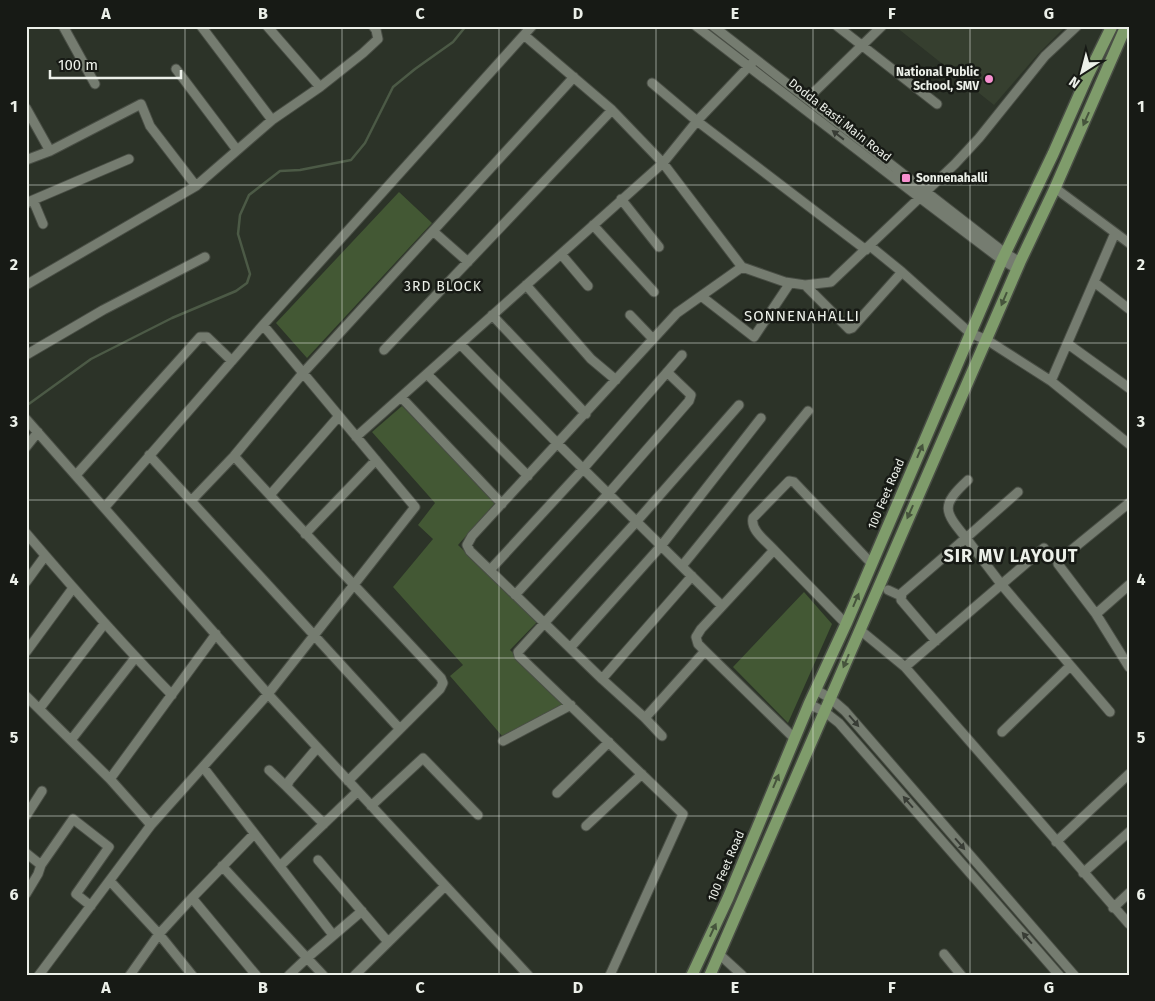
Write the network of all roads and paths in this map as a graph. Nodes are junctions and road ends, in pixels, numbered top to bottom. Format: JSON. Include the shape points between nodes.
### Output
{"nodes":[{"id":1,"x":62,"y":26,"type":"edge"},
{"id":2,"x":201,"y":26,"type":"edge"},
{"id":3,"x":267,"y":26,"type":"edge"},
{"id":4,"x":372,"y":26,"type":"edge"},
{"id":5,"x":532,"y":26,"type":"edge"},
{"id":6,"x":696,"y":26,"type":"edge"},
{"id":7,"x":712,"y":26,"type":"edge"},
{"id":8,"x":837,"y":26,"type":"edge"},
{"id":9,"x":882,"y":26,"type":"edge"},
{"id":10,"x":1077,"y":26,"type":"edge"},
{"id":11,"x":1112,"y":26,"type":"edge"},
{"id":12,"x":1126,"y":26,"type":"edge"},
{"id":13,"x":524,"y":35,"type":"junction"},
{"id":14,"x":862,"y":46,"type":"junction"},
{"id":15,"x":752,"y":63,"type":"junction"},
{"id":16,"x":176,"y":69,"type":"dead end"},
{"id":17,"x":574,"y":77,"type":"junction"},
{"id":18,"x":652,"y":83,"type":"dead end"},
{"id":19,"x":95,"y":84,"type":"dead end"},
{"id":20,"x":320,"y":87,"type":"junction"},
{"id":21,"x":807,"y":100,"type":"junction"},
{"id":22,"x":937,"y":104,"type":"dead end"},
{"id":23,"x":26,"y":108,"type":"edge"},
{"id":24,"x":612,"y":110,"type":"junction"},
{"id":25,"x":272,"y":120,"type":"junction"},
{"id":26,"x":697,"y":121,"type":"junction"},
{"id":27,"x":238,"y":150,"type":"junction"},
{"id":28,"x":50,"y":151,"type":"junction"},
{"id":29,"x":129,"y":159,"type":"dead end"},
{"id":30,"x":26,"y":160,"type":"edge"},
{"id":31,"x":663,"y":163,"type":"junction"},
{"id":32,"x":196,"y":186,"type":"junction"},
{"id":33,"x":1055,"y":188,"type":"junction"},
{"id":34,"x":923,"y":195,"type":"junction"},
{"id":35,"x":621,"y":200,"type":"junction"},
{"id":36,"x":30,"y":201,"type":"edge"},
{"id":37,"x":43,"y":224,"type":"dead end"},
{"id":38,"x":594,"y":224,"type":"junction"},
{"id":39,"x":433,"y":231,"type":"junction"},
{"id":40,"x":1115,"y":234,"type":"junction"},
{"id":41,"x":1127,"y":239,"type":"edge"},
{"id":42,"x":659,"y":247,"type":"dead end"},
{"id":43,"x":868,"y":248,"type":"junction"},
{"id":44,"x":561,"y":254,"type":"junction"},
{"id":45,"x":1003,"y":256,"type":"junction"},
{"id":46,"x":205,"y":257,"type":"dead end"},
{"id":47,"x":468,"y":262,"type":"junction"},
{"id":48,"x":1018,"y":265,"type":"junction"},
{"id":49,"x":742,"y":266,"type":"junction"},
{"id":50,"x":902,"y":272,"type":"junction"},
{"id":51,"x":1094,"y":282,"type":"junction"},
{"id":52,"x":790,"y":283,"type":"junction"},
{"id":53,"x":26,"y":285,"type":"edge"},
{"id":54,"x":526,"y":285,"type":"junction"},
{"id":55,"x":805,"y":285,"type":"junction"},
{"id":56,"x":588,"y":286,"type":"dead end"},
{"id":57,"x":654,"y":292,"type":"dead end"},
{"id":58,"x":701,"y":296,"type":"junction"},
{"id":59,"x":1129,"y":309,"type":"edge"},
{"id":60,"x":492,"y":315,"type":"junction"},
{"id":61,"x":630,"y":315,"type":"dead end"},
{"id":62,"x":263,"y":325,"type":"junction"},
{"id":63,"x":970,"y":333,"type":"junction"},
{"id":64,"x":653,"y":339,"type":"junction"},
{"id":65,"x":987,"y":340,"type":"junction"},
{"id":66,"x":460,"y":344,"type":"junction"},
{"id":67,"x":1068,"y":344,"type":"junction"},
{"id":68,"x":384,"y":350,"type":"dead end"},
{"id":69,"x":26,"y":354,"type":"edge"},
{"id":70,"x":682,"y":355,"type":"dead end"},
{"id":71,"x":232,"y":361,"type":"junction"},
{"id":72,"x":667,"y":372,"type":"junction"},
{"id":73,"x":303,"y":373,"type":"junction"},
{"id":74,"x":427,"y":374,"type":"junction"},
{"id":75,"x":616,"y":380,"type":"junction"},
{"id":76,"x":1051,"y":381,"type":"junction"},
{"id":77,"x":1129,"y":388,"type":"edge"},
{"id":78,"x":401,"y":397,"type":"junction"},
{"id":79,"x":739,"y":405,"type":"dead end"},
{"id":80,"x":808,"y":411,"type":"dead end"},
{"id":81,"x":586,"y":414,"type":"junction"},
{"id":82,"x":339,"y":416,"type":"junction"},
{"id":83,"x":761,"y":418,"type":"dead end"},
{"id":84,"x":28,"y":421,"type":"edge"},
{"id":85,"x":38,"y":432,"type":"junction"},
{"id":86,"x":356,"y":436,"type":"junction"},
{"id":87,"x":1129,"y":443,"type":"edge"},
{"id":88,"x":558,"y":444,"type":"junction"},
{"id":89,"x":26,"y":447,"type":"edge"},
{"id":90,"x":149,"y":455,"type":"junction"},
{"id":91,"x":234,"y":456,"type":"junction"},
{"id":92,"x":376,"y":460,"type":"junction"},
{"id":93,"x":583,"y":469,"type":"junction"},
{"id":94,"x":76,"y":475,"type":"junction"},
{"id":95,"x":528,"y":476,"type":"junction"},
{"id":96,"x":968,"y":480,"type":"dead end"},
{"id":97,"x":1018,"y":492,"type":"dead end"},
{"id":98,"x":608,"y":494,"type":"junction"},
{"id":99,"x":270,"y":496,"type":"junction"},
{"id":100,"x":191,"y":501,"type":"junction"},
{"id":101,"x":1129,"y":503,"type":"edge"},
{"id":102,"x":502,"y":504,"type":"junction"},
{"id":103,"x":105,"y":507,"type":"junction"},
{"id":104,"x":637,"y":521,"type":"junction"},
{"id":105,"x":26,"y":533,"type":"edge"},
{"id":106,"x":305,"y":534,"type":"junction"},
{"id":107,"x":966,"y":538,"type":"junction"},
{"id":108,"x":661,"y":546,"type":"junction"},
{"id":109,"x":1044,"y":548,"type":"dead end"},
{"id":110,"x":774,"y":550,"type":"junction"},
{"id":111,"x":45,"y":556,"type":"junction"},
{"id":112,"x":872,"y":563,"type":"junction"},
{"id":113,"x":682,"y":566,"type":"junction"},
{"id":114,"x":490,"y":570,"type":"junction"},
{"id":115,"x":692,"y":576,"type":"junction"},
{"id":116,"x":26,"y":582,"type":"edge"},
{"id":117,"x":354,"y":584,"type":"junction"},
{"id":118,"x":1001,"y":584,"type":"junction"},
{"id":119,"x":1129,"y":585,"type":"edge"},
{"id":120,"x":72,"y":588,"type":"junction"},
{"id":121,"x":888,"y":590,"type":"dead end"},
{"id":122,"x":515,"y":595,"type":"junction"},
{"id":123,"x":901,"y":596,"type":"junction"},
{"id":124,"x":722,"y":606,"type":"junction"},
{"id":125,"x":1096,"y":614,"type":"junction"},
{"id":126,"x":544,"y":622,"type":"junction"},
{"id":127,"x":105,"y":623,"type":"junction"},
{"id":128,"x":846,"y":624,"type":"junction"},
{"id":129,"x":860,"y":630,"type":"junction"},
{"id":130,"x":216,"y":634,"type":"junction"},
{"id":131,"x":315,"y":635,"type":"junction"},
{"id":132,"x":936,"y":641,"type":"junction"},
{"id":133,"x":570,"y":648,"type":"junction"},
{"id":134,"x":705,"y":651,"type":"junction"},
{"id":135,"x":26,"y":652,"type":"edge"},
{"id":136,"x":135,"y":658,"type":"junction"},
{"id":137,"x":1070,"y":666,"type":"junction"},
{"id":138,"x":905,"y":667,"type":"junction"},
{"id":139,"x":1129,"y":667,"type":"edge"},
{"id":140,"x":602,"y":679,"type":"junction"},
{"id":141,"x":816,"y":690,"type":"junction"},
{"id":142,"x":268,"y":694,"type":"junction"},
{"id":143,"x":172,"y":695,"type":"junction"},
{"id":144,"x":26,"y":696,"type":"edge"},
{"id":145,"x":830,"y":698,"type":"junction"},
{"id":146,"x":809,"y":704,"type":"junction"},
{"id":147,"x":571,"y":705,"type":"junction"},
{"id":148,"x":40,"y":708,"type":"junction"},
{"id":149,"x":825,"y":712,"type":"junction"},
{"id":150,"x":1110,"y":712,"type":"dead end"},
{"id":151,"x":646,"y":718,"type":"junction"},
{"id":152,"x":399,"y":728,"type":"junction"},
{"id":153,"x":1002,"y":732,"type":"dead end"},
{"id":154,"x":662,"y":736,"type":"dead end"},
{"id":155,"x":794,"y":738,"type":"junction"},
{"id":156,"x":71,"y":740,"type":"junction"},
{"id":157,"x":503,"y":741,"type":"dead end"},
{"id":158,"x":610,"y":742,"type":"junction"},
{"id":159,"x":317,"y":748,"type":"junction"},
{"id":160,"x":203,"y":767,"type":"junction"},
{"id":161,"x":269,"y":770,"type":"dead end"},
{"id":162,"x":642,"y":774,"type":"junction"},
{"id":163,"x":1129,"y":774,"type":"edge"},
{"id":164,"x":110,"y":779,"type":"junction"},
{"id":165,"x":348,"y":781,"type":"junction"},
{"id":166,"x":287,"y":787,"type":"junction"},
{"id":167,"x":42,"y":791,"type":"dead end"},
{"id":168,"x":358,"y":791,"type":"junction"},
{"id":169,"x":557,"y":793,"type":"dead end"},
{"id":170,"x":371,"y":806,"type":"junction"},
{"id":171,"x":478,"y":815,"type":"dead end"},
{"id":172,"x":26,"y":816,"type":"edge"},
{"id":173,"x":324,"y":824,"type":"junction"},
{"id":174,"x":151,"y":826,"type":"junction"},
{"id":175,"x":586,"y":826,"type":"dead end"},
{"id":176,"x":1129,"y":832,"type":"edge"},
{"id":177,"x":254,"y":834,"type":"junction"},
{"id":178,"x":1056,"y":842,"type":"junction"},
{"id":179,"x":26,"y":853,"type":"edge"},
{"id":180,"x":318,"y":860,"type":"dead end"},
{"id":181,"x":41,"y":865,"type":"junction"},
{"id":182,"x":222,"y":866,"type":"junction"},
{"id":183,"x":280,"y":866,"type":"junction"},
{"id":184,"x":1083,"y":873,"type":"junction"},
{"id":185,"x":110,"y":880,"type":"junction"},
{"id":186,"x":445,"y":886,"type":"junction"},
{"id":187,"x":1129,"y":893,"type":"edge"},
{"id":188,"x":26,"y":894,"type":"edge"},
{"id":189,"x":192,"y":898,"type":"junction"},
{"id":190,"x":91,"y":906,"type":"junction"},
{"id":191,"x":1113,"y":908,"type":"junction"},
{"id":192,"x":362,"y":911,"type":"junction"},
{"id":193,"x":1129,"y":924,"type":"edge"},
{"id":194,"x":159,"y":934,"type":"junction"},
{"id":195,"x":333,"y":935,"type":"junction"},
{"id":196,"x":388,"y":942,"type":"junction"},
{"id":197,"x":719,"y":954,"type":"junction"},
{"id":198,"x":944,"y":954,"type":"dead end"},
{"id":199,"x":308,"y":958,"type":"junction"},
{"id":200,"x":39,"y":975,"type":"edge"},
{"id":201,"x":130,"y":975,"type":"edge"},
{"id":202,"x":192,"y":975,"type":"edge"},
{"id":203,"x":256,"y":975,"type":"edge"},
{"id":204,"x":289,"y":975,"type":"edge"},
{"id":205,"x":323,"y":975,"type":"edge"},
{"id":206,"x":354,"y":975,"type":"edge"},
{"id":207,"x":528,"y":975,"type":"edge"},
{"id":208,"x":610,"y":975,"type":"edge"},
{"id":209,"x":692,"y":975,"type":"edge"},
{"id":210,"x":710,"y":975,"type":"edge"},
{"id":211,"x":742,"y":975,"type":"edge"},
{"id":212,"x":962,"y":975,"type":"edge"},
{"id":213,"x":1059,"y":975,"type":"edge"},
{"id":214,"x":1074,"y":975,"type":"edge"}],
"edges":[{"from":1,"to":19,"type":"street"},
{"from":2,"to":25,"type":"street"},
{"from":3,"to":20,"type":"street"},
{"from":4,"to":20,"type":"street","via":[[378,39]]},
{"from":5,"to":13,"type":"street"},
{"from":6,"to":15,"type":"street","name":"Dodda Basti Main Road"},
{"from":7,"to":15,"type":"street","name":"Dodda Basti Main Road"},
{"from":8,"to":14,"type":"street"},
{"from":9,"to":14,"type":"street"},
{"from":10,"to":34,"type":"street","via":[[1045,56],[979,138]]},
{"from":11,"to":45,"type":"main road","name":"100 Feet Road"},
{"from":12,"to":33,"type":"main road","one_way":true},
{"from":13,"to":17,"type":"street"},
{"from":13,"to":62,"type":"street"},
{"from":14,"to":21,"type":"street"},
{"from":14,"to":22,"type":"street"},
{"from":15,"to":21,"type":"street","name":"Dodda Basti Main Road"},
{"from":15,"to":26,"type":"street"},
{"from":34,"to":15,"type":"street","name":"Dodda Basti Main Road","one_way":true},
{"from":16,"to":27,"type":"street"},
{"from":17,"to":24,"type":"street"},
{"from":17,"to":39,"type":"street"},
{"from":18,"to":26,"type":"street"},
{"from":20,"to":25,"type":"street"},
{"from":21,"to":34,"type":"street","name":"Dodda Basti Main Road"},
{"from":23,"to":28,"type":"street"},
{"from":24,"to":31,"type":"street"},
{"from":24,"to":47,"type":"street"},
{"from":25,"to":27,"type":"street"},
{"from":26,"to":31,"type":"street"},
{"from":26,"to":43,"type":"street"},
{"from":27,"to":32,"type":"street"},
{"from":28,"to":30,"type":"street"},
{"from":28,"to":32,"type":"street","via":[[141,104],[150,126]]},
{"from":29,"to":36,"type":"street"},
{"from":31,"to":35,"type":"street"},
{"from":31,"to":49,"type":"street"},
{"from":32,"to":53,"type":"street"},
{"from":33,"to":40,"type":"street"},
{"from":33,"to":48,"type":"main road"},
{"from":34,"to":43,"type":"street"},
{"from":34,"to":45,"type":"street","name":"Dodda Basti Main Road"},
{"from":35,"to":38,"type":"street"},
{"from":35,"to":42,"type":"street"},
{"from":36,"to":37,"type":"street"},
{"from":38,"to":44,"type":"street"},
{"from":38,"to":57,"type":"street"},
{"from":39,"to":47,"type":"street"},
{"from":39,"to":73,"type":"street"},
{"from":40,"to":41,"type":"street"},
{"from":40,"to":51,"type":"street"},
{"from":43,"to":50,"type":"street"},
{"from":43,"to":55,"type":"street","via":[[831,282]]},
{"from":44,"to":54,"type":"street"},
{"from":44,"to":56,"type":"street"},
{"from":45,"to":48,"type":"street","name":"Dodda Basti Main Road"},
{"from":45,"to":63,"type":"main road","name":"100 Feet Road"},
{"from":46,"to":69,"type":"street"},
{"from":47,"to":68,"type":"street"},
{"from":48,"to":65,"type":"main road","one_way":true},
{"from":49,"to":52,"type":"street"},
{"from":49,"to":58,"type":"street"},
{"from":50,"to":55,"type":"street","via":[[849,329]]},
{"from":50,"to":63,"type":"street"},
{"from":51,"to":59,"type":"street"},
{"from":51,"to":67,"type":"street"},
{"from":52,"to":55,"type":"street"},
{"from":52,"to":58,"type":"street","via":[[754,337]]},
{"from":54,"to":60,"type":"street"},
{"from":54,"to":75,"type":"street","via":[[591,359]]},
{"from":58,"to":64,"type":"street","via":[[677,313]]},
{"from":60,"to":66,"type":"street"},
{"from":60,"to":81,"type":"street"},
{"from":61,"to":64,"type":"street"},
{"from":62,"to":71,"type":"street"},
{"from":62,"to":73,"type":"street"},
{"from":63,"to":65,"type":"street"},
{"from":112,"to":63,"type":"main road","name":"100 Feet Road","one_way":true},
{"from":64,"to":75,"type":"street"},
{"from":65,"to":76,"type":"street"},
{"from":65,"to":129,"type":"main road","one_way":true},
{"from":66,"to":74,"type":"street"},
{"from":66,"to":88,"type":"street"},
{"from":67,"to":76,"type":"street"},
{"from":67,"to":77,"type":"street"},
{"from":70,"to":72,"type":"street"},
{"from":71,"to":90,"type":"street"},
{"from":71,"to":94,"type":"street","via":[[207,337],[200,337]]},
{"from":72,"to":93,"type":"street"},
{"from":72,"to":98,"type":"street","via":[[691,395],[690,399]]},
{"from":73,"to":82,"type":"street"},
{"from":73,"to":91,"type":"street"},
{"from":74,"to":78,"type":"street"},
{"from":74,"to":95,"type":"street"},
{"from":75,"to":81,"type":"street"},
{"from":76,"to":87,"type":"street"},
{"from":78,"to":86,"type":"street"},
{"from":78,"to":102,"type":"street"},
{"from":79,"to":104,"type":"street"},
{"from":80,"to":113,"type":"street"},
{"from":81,"to":88,"type":"street"},
{"from":82,"to":86,"type":"street"},
{"from":82,"to":99,"type":"street"},
{"from":83,"to":108,"type":"street"},
{"from":84,"to":85,"type":"street"},
{"from":85,"to":89,"type":"street"},
{"from":85,"to":94,"type":"street"},
{"from":86,"to":92,"type":"street"},
{"from":88,"to":93,"type":"street"},
{"from":88,"to":95,"type":"street"},
{"from":90,"to":100,"type":"street"},
{"from":90,"to":103,"type":"street"},
{"from":91,"to":99,"type":"street"},
{"from":91,"to":100,"type":"street"},
{"from":92,"to":106,"type":"street"},
{"from":92,"to":117,"type":"street","via":[[415,507]]},
{"from":93,"to":98,"type":"street"},
{"from":93,"to":114,"type":"street"},
{"from":94,"to":103,"type":"street"},
{"from":95,"to":102,"type":"street"},
{"from":96,"to":107,"type":"street","via":[[950,499],[948,508],[950,518]]},
{"from":97,"to":107,"type":"street"},
{"from":98,"to":104,"type":"street"},
{"from":98,"to":122,"type":"street"},
{"from":99,"to":106,"type":"street"},
{"from":100,"to":131,"type":"street"},
{"from":101,"to":125,"type":"street","via":[[1058,561]]},
{"from":102,"to":114,"type":"street","via":[[468,542],[470,550]]},
{"from":103,"to":130,"type":"street"},
{"from":104,"to":108,"type":"street"},
{"from":104,"to":126,"type":"street"},
{"from":105,"to":111,"type":"street"},
{"from":106,"to":117,"type":"street"},
{"from":107,"to":118,"type":"street"},
{"from":107,"to":123,"type":"street"},
{"from":108,"to":113,"type":"street"},
{"from":108,"to":133,"type":"street"},
{"from":109,"to":118,"type":"street"},
{"from":110,"to":112,"type":"street","via":[[755,529],[753,518],[789,482],[794,482]]},
{"from":110,"to":124,"type":"street"},
{"from":110,"to":128,"type":"street"},
{"from":111,"to":116,"type":"street"},
{"from":111,"to":120,"type":"street"},
{"from":128,"to":112,"type":"main road","name":"100 Feet Road","one_way":true},
{"from":113,"to":115,"type":"street"},
{"from":114,"to":122,"type":"street"},
{"from":115,"to":124,"type":"street"},
{"from":115,"to":140,"type":"street"},
{"from":117,"to":131,"type":"street"},
{"from":117,"to":152,"type":"street","via":[[443,683]]},
{"from":118,"to":132,"type":"street"},
{"from":118,"to":137,"type":"street"},
{"from":119,"to":125,"type":"street"},
{"from":120,"to":127,"type":"street"},
{"from":120,"to":135,"type":"street"},
{"from":121,"to":123,"type":"street"},
{"from":122,"to":126,"type":"street"},
{"from":123,"to":132,"type":"street"},
{"from":124,"to":134,"type":"street","via":[[696,638]]},
{"from":125,"to":139,"type":"street"},
{"from":126,"to":133,"type":"street"},
{"from":126,"to":147,"type":"street","via":[[519,654]]},
{"from":127,"to":136,"type":"street"},
{"from":127,"to":148,"type":"street"},
{"from":128,"to":141,"type":"main road","name":"100 Feet Road"},
{"from":129,"to":138,"type":"street"},
{"from":129,"to":145,"type":"main road","one_way":true},
{"from":130,"to":142,"type":"street"},
{"from":130,"to":143,"type":"street"},
{"from":131,"to":142,"type":"street"},
{"from":131,"to":152,"type":"street"},
{"from":132,"to":138,"type":"street"},
{"from":133,"to":140,"type":"street"},
{"from":134,"to":151,"type":"street"},
{"from":134,"to":155,"type":"street"},
{"from":136,"to":143,"type":"street"},
{"from":136,"to":156,"type":"street"},
{"from":137,"to":150,"type":"street"},
{"from":137,"to":153,"type":"street"},
{"from":138,"to":178,"type":"street"},
{"from":140,"to":151,"type":"street"},
{"from":141,"to":145,"type":"street"},
{"from":141,"to":146,"type":"main road","name":"100 Feet Road"},
{"from":142,"to":159,"type":"street"},
{"from":142,"to":160,"type":"street"},
{"from":143,"to":164,"type":"street"},
{"from":144,"to":148,"type":"street"},
{"from":145,"to":149,"type":"main road"},
{"from":145,"to":214,"type":"street","one_way":true,"via":[[845,711]]},
{"from":146,"to":149,"type":"street"},
{"from":146,"to":155,"type":"main road","name":"100 Feet Road"},
{"from":147,"to":157,"type":"street"},
{"from":147,"to":158,"type":"street"},
{"from":148,"to":156,"type":"street"},
{"from":149,"to":197,"type":"main road"},
{"from":213,"to":149,"type":"street","one_way":true,"via":[[839,723]]},
{"from":151,"to":154,"type":"street"},
{"from":152,"to":165,"type":"street"},
{"from":209,"to":155,"type":"main road","name":"100 Feet Road","one_way":true,"via":[[728,898]]},
{"from":156,"to":164,"type":"street"},
{"from":158,"to":162,"type":"street"},
{"from":158,"to":169,"type":"street"},
{"from":159,"to":165,"type":"street"},
{"from":159,"to":166,"type":"street"},
{"from":160,"to":174,"type":"street"},
{"from":160,"to":177,"type":"street"},
{"from":161,"to":166,"type":"street"},
{"from":162,"to":175,"type":"street"},
{"from":162,"to":208,"type":"street","via":[[682,814]]},
{"from":163,"to":178,"type":"street"},
{"from":164,"to":174,"type":"street"},
{"from":165,"to":168,"type":"street"},
{"from":166,"to":173,"type":"street"},
{"from":167,"to":172,"type":"street"},
{"from":168,"to":170,"type":"street"},
{"from":168,"to":173,"type":"street"},
{"from":170,"to":171,"type":"street","via":[[423,758]]},
{"from":170,"to":186,"type":"street"},
{"from":173,"to":183,"type":"street"},
{"from":174,"to":185,"type":"street"},
{"from":176,"to":184,"type":"street"},
{"from":177,"to":182,"type":"street"},
{"from":177,"to":183,"type":"street"},
{"from":178,"to":184,"type":"street"},
{"from":179,"to":181,"type":"street"},
{"from":180,"to":192,"type":"street"},
{"from":181,"to":188,"type":"street"},
{"from":181,"to":190,"type":"street","via":[[73,819],[109,847],[76,894]]},
{"from":182,"to":189,"type":"street"},
{"from":182,"to":199,"type":"street"},
{"from":183,"to":195,"type":"street"},
{"from":184,"to":191,"type":"street"},
{"from":185,"to":190,"type":"street"},
{"from":185,"to":194,"type":"street"},
{"from":186,"to":196,"type":"street"},
{"from":186,"to":207,"type":"street"},
{"from":187,"to":191,"type":"street"},
{"from":189,"to":194,"type":"street"},
{"from":189,"to":203,"type":"street"},
{"from":190,"to":200,"type":"street"},
{"from":191,"to":193,"type":"street"},
{"from":192,"to":195,"type":"street"},
{"from":192,"to":196,"type":"street"},
{"from":194,"to":201,"type":"street"},
{"from":194,"to":202,"type":"street"},
{"from":195,"to":199,"type":"street"},
{"from":196,"to":206,"type":"street"},
{"from":197,"to":210,"type":"main road"},
{"from":197,"to":211,"type":"street"},
{"from":198,"to":212,"type":"street"},
{"from":199,"to":204,"type":"street"},
{"from":199,"to":205,"type":"street"}]}
